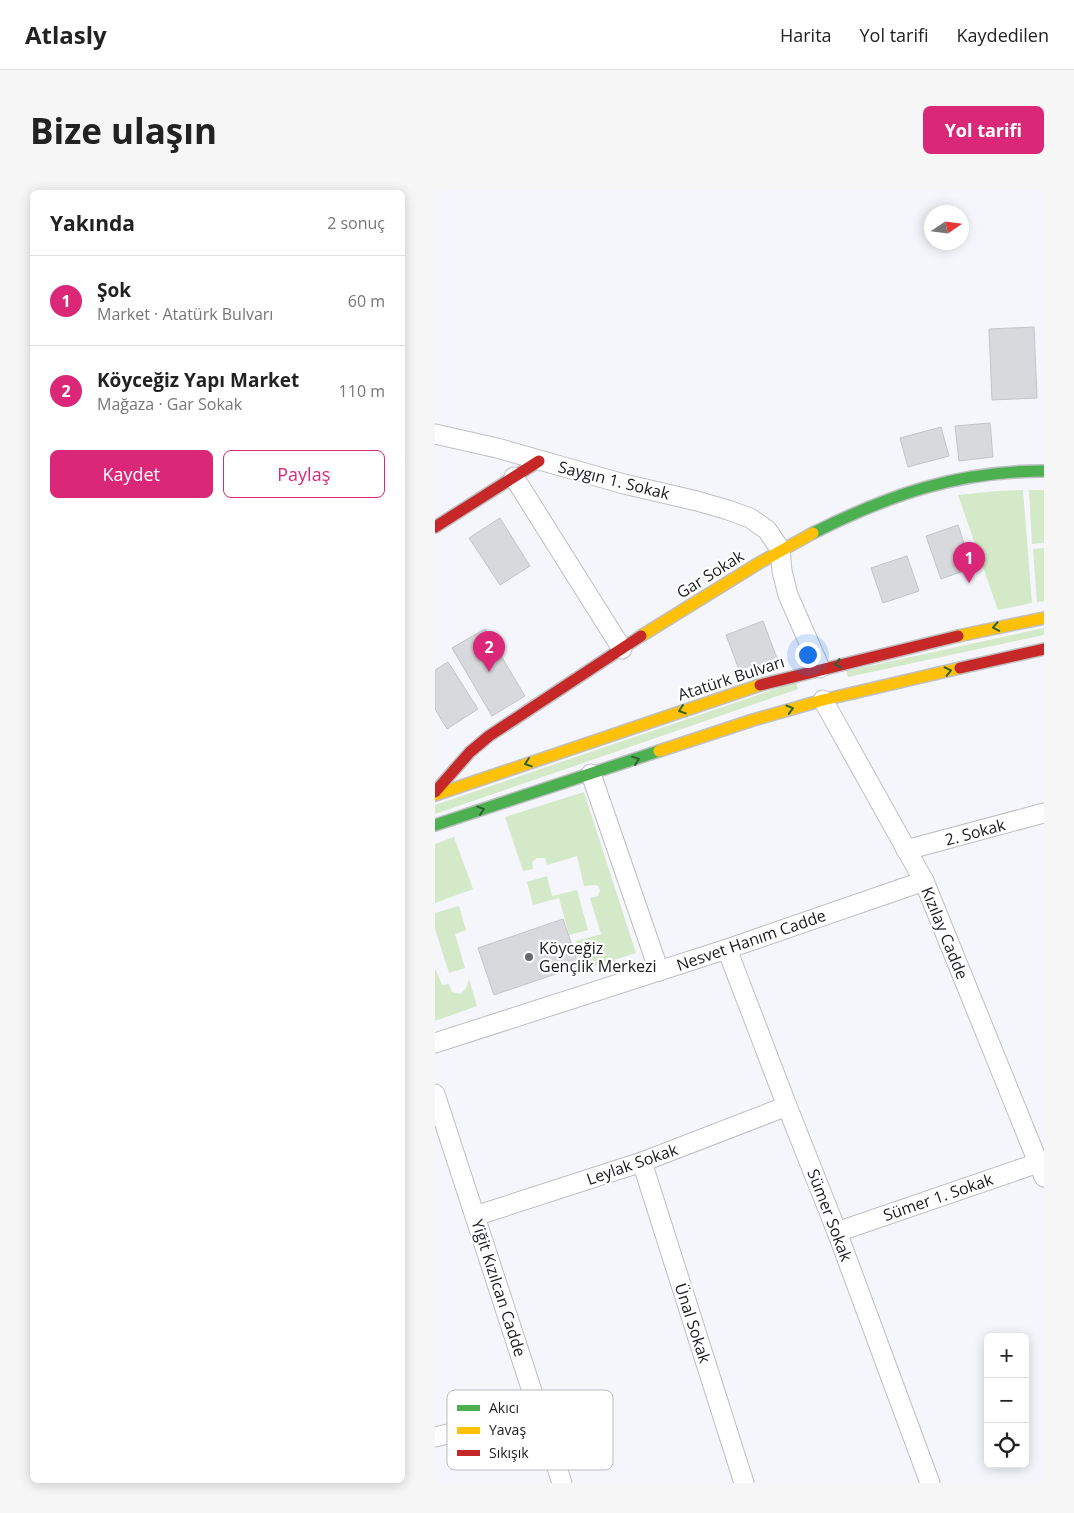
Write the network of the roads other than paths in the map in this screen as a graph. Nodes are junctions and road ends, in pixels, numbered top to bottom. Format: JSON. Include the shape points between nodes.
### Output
{"nodes":[{"id":1,"x":435,"y":434,"type":"edge"},
{"id":2,"x":539,"y":461,"type":"junction"},
{"id":3,"x":1044,"y":471,"type":"edge"},
{"id":4,"x":514,"y":477,"type":"junction"},
{"id":5,"x":435,"y":527,"type":"edge"},
{"id":6,"x":780,"y":549,"type":"junction"},
{"id":7,"x":1044,"y":618,"type":"edge"},
{"id":8,"x":622,"y":649,"type":"junction"},
{"id":9,"x":1044,"y":649,"type":"edge"},
{"id":10,"x":820,"y":668,"type":"junction"},
{"id":11,"x":823,"y":700,"type":"junction"},
{"id":12,"x":591,"y":774,"type":"junction"},
{"id":13,"x":435,"y":794,"type":"edge"},
{"id":14,"x":1044,"y":813,"type":"edge"},
{"id":15,"x":435,"y":825,"type":"edge"},
{"id":16,"x":906,"y":850,"type":"junction"},
{"id":17,"x":924,"y":881,"type":"junction"},
{"id":18,"x":727,"y":949,"type":"junction"},
{"id":19,"x":659,"y":971,"type":"junction"},
{"id":20,"x":435,"y":1044,"type":"edge"},
{"id":21,"x":435,"y":1094,"type":"edge"},
{"id":22,"x":787,"y":1106,"type":"junction"},
{"id":23,"x":642,"y":1162,"type":"junction"},
{"id":24,"x":1041,"y":1170,"type":"edge"},
{"id":25,"x":475,"y":1216,"type":"junction"},
{"id":26,"x":837,"y":1232,"type":"junction"},
{"id":27,"x":532,"y":1390,"type":"edge"},
{"id":28,"x":558,"y":1470,"type":"edge"},
{"id":29,"x":562,"y":1483,"type":"edge"},
{"id":30,"x":744,"y":1483,"type":"edge"},
{"id":31,"x":931,"y":1483,"type":"edge"}],
"edges":[{"from":1,"to":2,"type":"street","name":"Saygın 1. Sokak"},
{"from":2,"to":4,"type":"main road"},
{"from":2,"to":6,"type":"street","name":"Saygın 1. Sokak","via":[[750,518],[767,530]]},
{"from":3,"to":6,"type":"main road","name":"Gar Sokak","via":[[991,473],[917,489],[851,515]]},
{"from":4,"to":5,"type":"main road"},
{"from":4,"to":8,"type":"street"},
{"from":6,"to":8,"type":"main road","name":"Gar Sokak"},
{"from":6,"to":10,"type":"street","via":[[788,595]]},
{"from":7,"to":10,"type":"main road","name":"Atatürk Bulvarı","one_way":true},
{"from":8,"to":13,"type":"main road","name":"Gar Sokak","via":[[492,733],[456,766]]},
{"from":11,"to":9,"type":"main road","one_way":true},
{"from":10,"to":13,"type":"main road","name":"Atatürk Bulvarı","one_way":true,"via":[[726,695]]},
{"from":12,"to":11,"type":"main road","one_way":true},
{"from":11,"to":16,"type":"street","name":"Kızılay Cadde"},
{"from":15,"to":12,"type":"main road","one_way":true},
{"from":12,"to":19,"type":"street"},
{"from":14,"to":16,"type":"street","name":"2. Sokak"},
{"from":16,"to":17,"type":"street","name":"Kızılay Cadde"},
{"from":17,"to":18,"type":"street","name":"Nesvet Hanım Cadde"},
{"from":17,"to":24,"type":"street","name":"Kızılay Cadde"},
{"from":18,"to":19,"type":"street","name":"Nesvet Hanım Cadde"},
{"from":18,"to":22,"type":"street","name":"Sümer Sokak"},
{"from":19,"to":20,"type":"street","name":"Nesvet Hanım Cadde"},
{"from":21,"to":25,"type":"street","name":"Yiğit Kızılcan Cadde"},
{"from":22,"to":23,"type":"street","name":"Leylak Sokak"},
{"from":22,"to":26,"type":"street","name":"Sümer Sokak"},
{"from":23,"to":25,"type":"street","name":"Leylak Sokak"},
{"from":23,"to":30,"type":"street","name":"Ünal Sokak"},
{"from":24,"to":26,"type":"street","name":"Sümer 1. Sokak"},
{"from":25,"to":27,"type":"street","name":"Yiğit Kızılcan Cadde"},
{"from":26,"to":31,"type":"street","name":"Sümer Sokak"},
{"from":28,"to":29,"type":"street","name":"Yiğit Kızılcan Cadde"}]}
